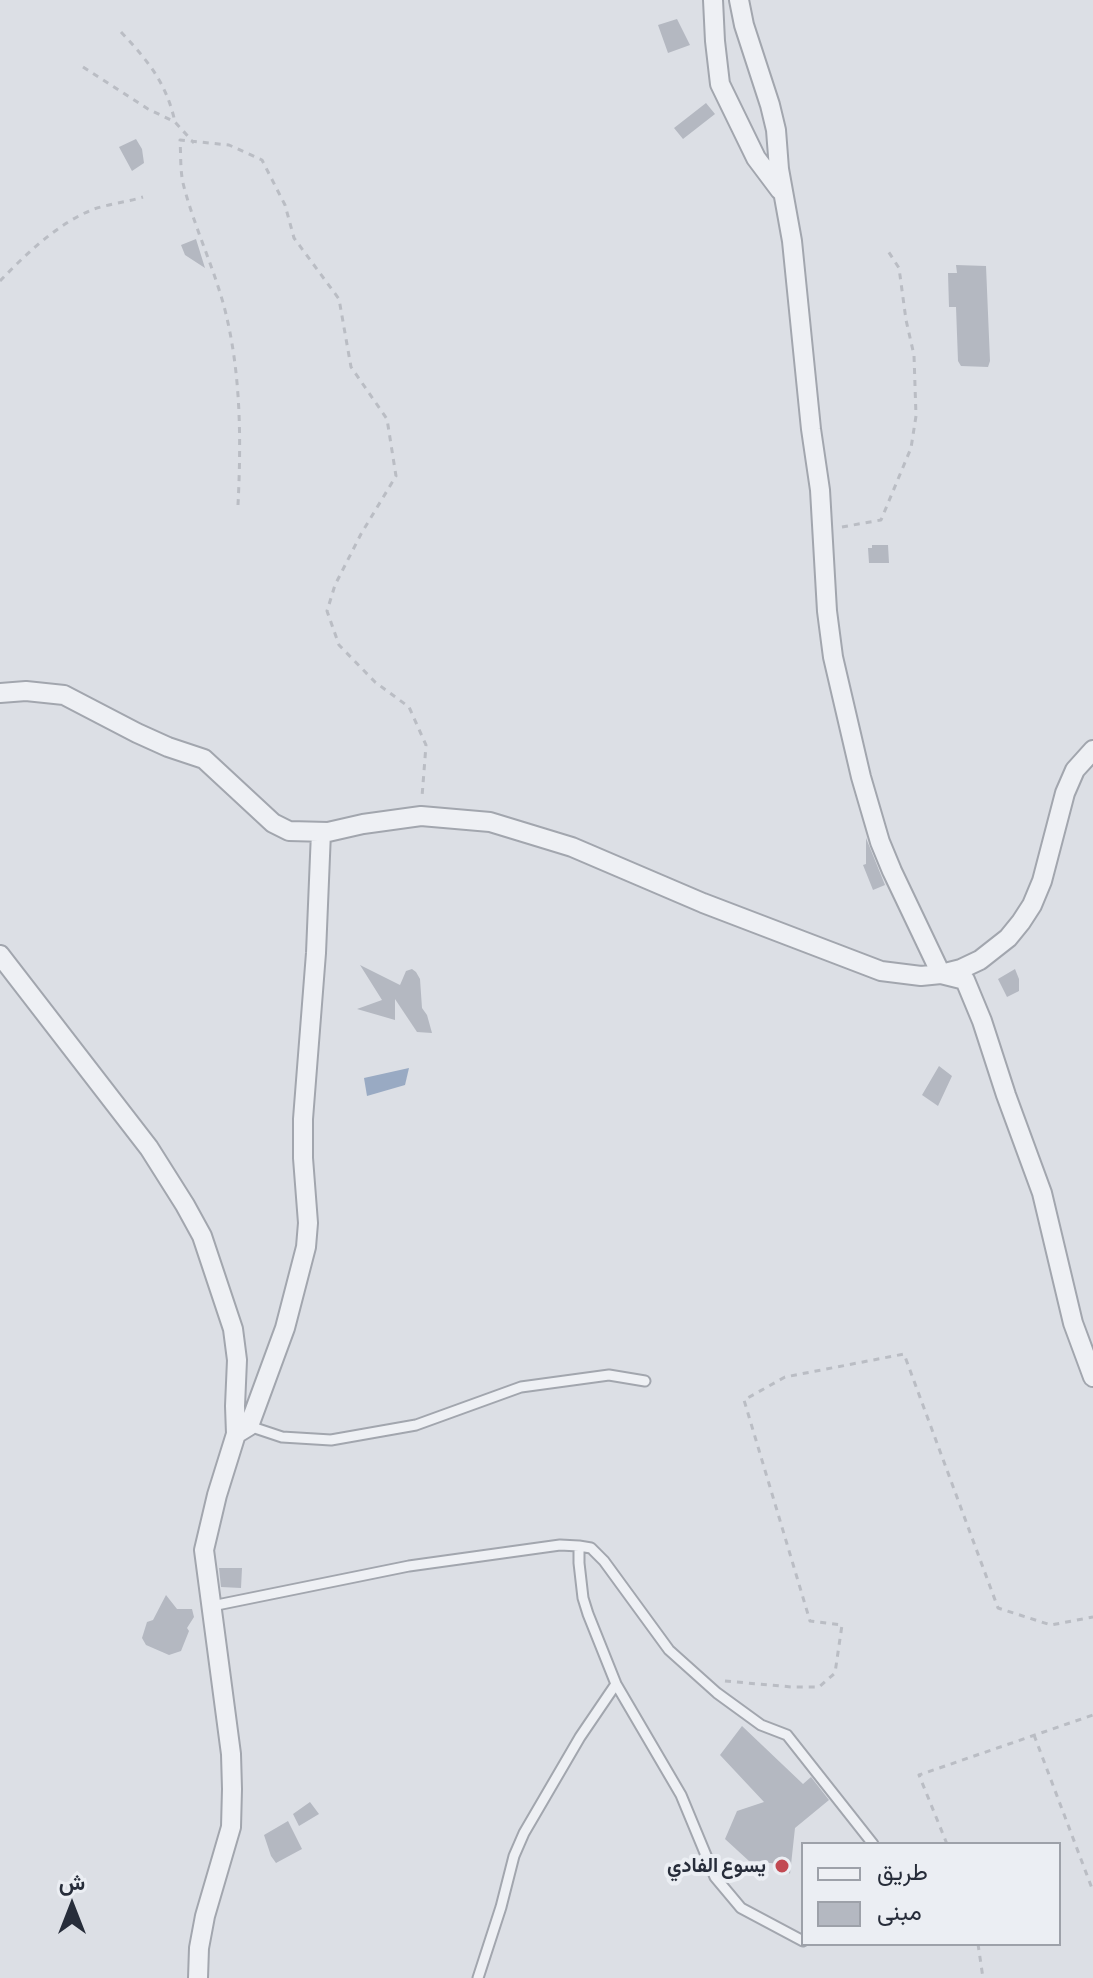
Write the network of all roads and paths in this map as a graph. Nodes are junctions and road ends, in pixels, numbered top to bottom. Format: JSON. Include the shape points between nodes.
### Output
{"nodes":[{"id":1,"x":713,"y":0,"type":"edge"},
{"id":2,"x":739,"y":0,"type":"edge"},
{"id":3,"x":121,"y":32,"type":"dead end"},
{"id":4,"x":83,"y":67,"type":"dead end"},
{"id":5,"x":175,"y":122,"type":"junction"},
{"id":6,"x":194,"y":143,"type":"junction"},
{"id":7,"x":784,"y":196,"type":"junction"},
{"id":8,"x":143,"y":197,"type":"dead end"},
{"id":9,"x":888,"y":251,"type":"dead end"},
{"id":10,"x":0,"y":281,"type":"edge"},
{"id":11,"x":238,"y":505,"type":"dead end"},
{"id":12,"x":823,"y":532,"type":"junction"},
{"id":13,"x":0,"y":693,"type":"edge"},
{"id":14,"x":1093,"y":750,"type":"edge"},
{"id":15,"x":421,"y":816,"type":"junction"},
{"id":16,"x":321,"y":832,"type":"junction"},
{"id":17,"x":0,"y":955,"type":"edge"},
{"id":18,"x":941,"y":974,"type":"junction"},
{"id":19,"x":1093,"y":1377,"type":"edge"},
{"id":20,"x":645,"y":1381,"type":"dead end"},
{"id":21,"x":243,"y":1430,"type":"junction"},
{"id":22,"x":579,"y":1546,"type":"junction"},
{"id":23,"x":212,"y":1606,"type":"junction"},
{"id":24,"x":1093,"y":1617,"type":"edge"},
{"id":25,"x":704,"y":1680,"type":"junction"},
{"id":26,"x":616,"y":1684,"type":"junction"},
{"id":27,"x":1093,"y":1715,"type":"edge"},
{"id":28,"x":1034,"y":1735,"type":"junction"},
{"id":29,"x":871,"y":1842,"type":"edge"},
{"id":30,"x":946,"y":1842,"type":"edge"},
{"id":31,"x":1093,"y":1891,"type":"edge"},
{"id":32,"x":801,"y":1940,"type":"edge"},
{"id":33,"x":978,"y":1946,"type":"edge"},
{"id":34,"x":198,"y":1978,"type":"edge"},
{"id":35,"x":478,"y":1978,"type":"edge"},
{"id":36,"x":983,"y":1978,"type":"edge"}],
"edges":[{"from":1,"to":7,"type":"street","via":[[720,84],[756,158]]},
{"from":2,"to":7,"type":"street","via":[[776,130]]},
{"from":3,"to":5,"type":"path","via":[[159,76]]},
{"from":4,"to":5,"type":"path"},
{"from":5,"to":6,"type":"path"},
{"from":6,"to":11,"type":"path","via":[[180,140],[183,180],[228,321],[238,376]]},
{"from":6,"to":15,"type":"path","via":[[229,145],[262,160],[285,205],[294,238],[339,299],[351,367],[387,419],[396,476],[361,534],[327,611],[339,645],[409,707],[426,745]]},
{"from":7,"to":12,"type":"street"},
{"from":8,"to":10,"type":"path","via":[[71,220]]},
{"from":9,"to":12,"type":"path","via":[[899,268],[914,355],[911,448],[881,520]]},
{"from":12,"to":18,"type":"street","via":[[833,657],[861,777],[880,842]]},
{"from":13,"to":16,"type":"street","via":[[64,695],[137,733],[204,759],[273,823],[289,831]]},
{"from":14,"to":18,"type":"street","via":[[1075,770],[1065,793],[1042,881],[1021,922],[980,960]]},
{"from":15,"to":16,"type":"street"},
{"from":15,"to":18,"type":"street","via":[[490,822],[572,847],[881,971]]},
{"from":16,"to":21,"type":"street","via":[[303,1119],[306,1247],[285,1328]]},
{"from":17,"to":21,"type":"street","via":[[149,1148],[202,1236],[233,1329]]},
{"from":18,"to":19,"type":"street","via":[[965,980],[982,1021],[1042,1193],[1073,1323]]},
{"from":20,"to":21,"type":"lane","via":[[609,1375],[521,1387],[416,1425],[331,1440]]},
{"from":21,"to":23,"type":"street","via":[[217,1495],[204,1550]]},
{"from":22,"to":23,"type":"lane","via":[[409,1566]]},
{"from":22,"to":25,"type":"lane","via":[[591,1548],[604,1561],[669,1650]]},
{"from":22,"to":26,"type":"lane","via":[[583,1598]]},
{"from":23,"to":34,"type":"street","via":[[231,1754],[231,1827],[205,1916]]},
{"from":24,"to":25,"type":"path","via":[[1051,1625],[998,1608],[904,1354],[785,1377],[744,1400],[810,1621],[842,1625],[835,1673],[819,1687]]},
{"from":25,"to":29,"type":"lane","via":[[761,1725],[787,1735]]},
{"from":26,"to":32,"type":"lane","via":[[681,1795],[715,1877],[741,1908]]},
{"from":26,"to":35,"type":"lane","via":[[524,1833]]},
{"from":27,"to":28,"type":"path"},
{"from":28,"to":30,"type":"path","via":[[919,1775]]},
{"from":28,"to":31,"type":"path"},
{"from":33,"to":36,"type":"path"}]}
